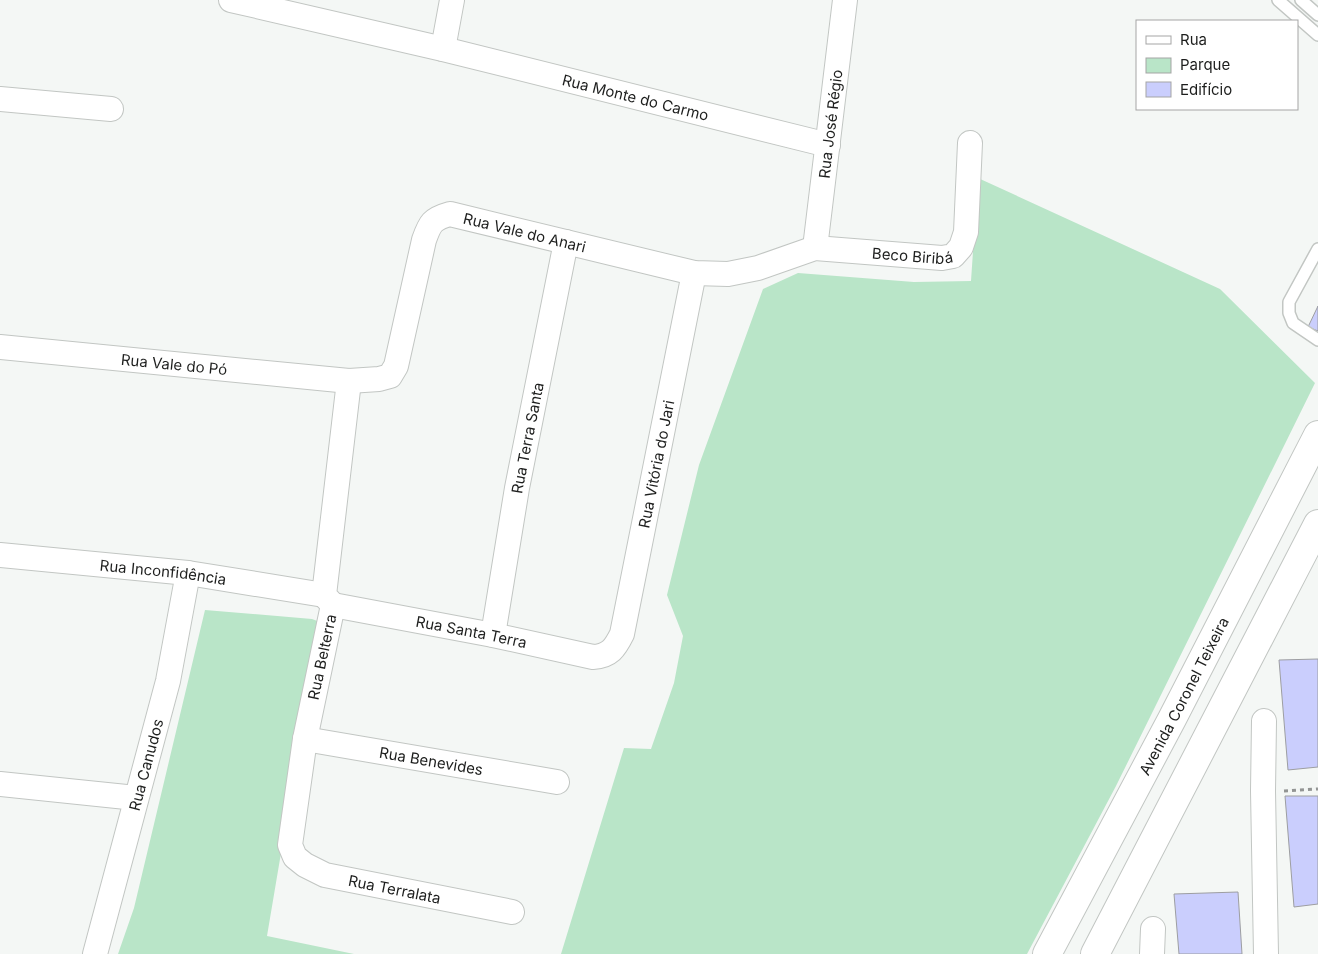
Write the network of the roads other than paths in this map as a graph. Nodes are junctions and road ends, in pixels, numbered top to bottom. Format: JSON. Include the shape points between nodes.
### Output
{"nodes":[{"id":1,"x":231,"y":0,"type":"edge"},
{"id":2,"x":452,"y":0,"type":"edge"},
{"id":3,"x":845,"y":0,"type":"edge"},
{"id":4,"x":1278,"y":0,"type":"edge"},
{"id":5,"x":1301,"y":0,"type":"edge"},
{"id":6,"x":1318,"y":15,"type":"edge"},
{"id":7,"x":1318,"y":35,"type":"edge"},
{"id":8,"x":443,"y":49,"type":"junction"},
{"id":9,"x":0,"y":99,"type":"edge"},
{"id":10,"x":112,"y":109,"type":"dead end"},
{"id":11,"x":970,"y":143,"type":"dead end"},
{"id":12,"x":828,"y":145,"type":"junction"},
{"id":13,"x":566,"y":242,"type":"junction"},
{"id":14,"x":815,"y":248,"type":"junction"},
{"id":15,"x":1318,"y":249,"type":"edge"},
{"id":16,"x":694,"y":273,"type":"junction"},
{"id":17,"x":1318,"y":340,"type":"edge"},
{"id":18,"x":0,"y":347,"type":"edge"},
{"id":19,"x":349,"y":381,"type":"junction"},
{"id":20,"x":1318,"y":435,"type":"edge"},
{"id":21,"x":1318,"y":524,"type":"edge"},
{"id":22,"x":0,"y":555,"type":"edge"},
{"id":23,"x":188,"y":573,"type":"junction"},
{"id":24,"x":329,"y":600,"type":"junction"},
{"id":25,"x":493,"y":636,"type":"junction"},
{"id":26,"x":1259,"y":638,"type":"junction"},
{"id":27,"x":610,"y":653,"type":"joint"},
{"id":28,"x":1172,"y":720,"type":"junction"},
{"id":29,"x":1264,"y":722,"type":"dead end"},
{"id":30,"x":304,"y":739,"type":"junction"},
{"id":31,"x":556,"y":782,"type":"dead end"},
{"id":32,"x":0,"y":784,"type":"edge"},
{"id":33,"x":136,"y":798,"type":"junction"},
{"id":34,"x":290,"y":845,"type":"joint"},
{"id":35,"x":512,"y":912,"type":"dead end"},
{"id":36,"x":1153,"y":929,"type":"dead end"},
{"id":37,"x":95,"y":954,"type":"edge"},
{"id":38,"x":1047,"y":954,"type":"edge"},
{"id":39,"x":1095,"y":954,"type":"edge"},
{"id":40,"x":1152,"y":954,"type":"edge"},
{"id":41,"x":1266,"y":954,"type":"edge"}],
"edges":[{"from":1,"to":8,"type":"street","name":"Rua Monte do Carmo"},
{"from":2,"to":8,"type":"street"},
{"from":3,"to":12,"type":"street","name":"Rua José Régio"},
{"from":4,"to":7,"type":"lane"},
{"from":5,"to":6,"type":"lane"},
{"from":8,"to":12,"type":"street","name":"Rua Monte do Carmo"},
{"from":9,"to":10,"type":"street"},
{"from":11,"to":14,"type":"street","name":"Beco Biribá","via":[[966,232],[953,256],[942,258]]},
{"from":12,"to":14,"type":"street","name":"Rua José Régio"},
{"from":13,"to":16,"type":"street","name":"Rua Vale do Anari"},
{"from":13,"to":19,"type":"street","name":"Rua Vale do Anari","via":[[450,214],[439,217],[430,224],[424,240],[396,366],[390,376]]},
{"from":13,"to":25,"type":"street","name":"Rua Terra Santa","via":[[516,488]]},
{"from":14,"to":16,"type":"street","name":"Rua Vale do Anari","via":[[758,268],[728,274]]},
{"from":15,"to":17,"type":"lane","via":[[1289,302],[1288,313],[1293,323]]},
{"from":16,"to":27,"type":"street","name":"Rua Vitória do Jari","via":[[622,634]]},
{"from":18,"to":19,"type":"street","name":"Rua Vale do Pó"},
{"from":19,"to":24,"type":"street","name":"Rua Belterra"},
{"from":20,"to":28,"type":"main road","name":"Avenida Coronel Teixeira"},
{"from":21,"to":26,"type":"main road"},
{"from":22,"to":23,"type":"street","name":"Rua Inconfidência"},
{"from":23,"to":24,"type":"street","name":"Rua Inconfidência"},
{"from":23,"to":33,"type":"street","name":"Rua Canudos","via":[[168,681]]},
{"from":24,"to":25,"type":"street","name":"Rua Santa Terra"},
{"from":24,"to":30,"type":"street","name":"Rua Belterra"},
{"from":25,"to":27,"type":"street","name":"Rua Santa Terra","via":[[593,657]]},
{"from":26,"to":28,"type":"main road"},
{"from":26,"to":39,"type":"main road"},
{"from":28,"to":38,"type":"main road","name":"Avenida Coronel Teixeira"},
{"from":29,"to":41,"type":"street"},
{"from":30,"to":31,"type":"street","name":"Rua Benevides"},
{"from":30,"to":34,"type":"street","name":"Rua Belterra"},
{"from":32,"to":33,"type":"street"},
{"from":33,"to":37,"type":"street","name":"Rua Canudos"},
{"from":34,"to":35,"type":"street","name":"Rua Terralata","via":[[295,857],[325,875]]},
{"from":36,"to":40,"type":"street"}]}
